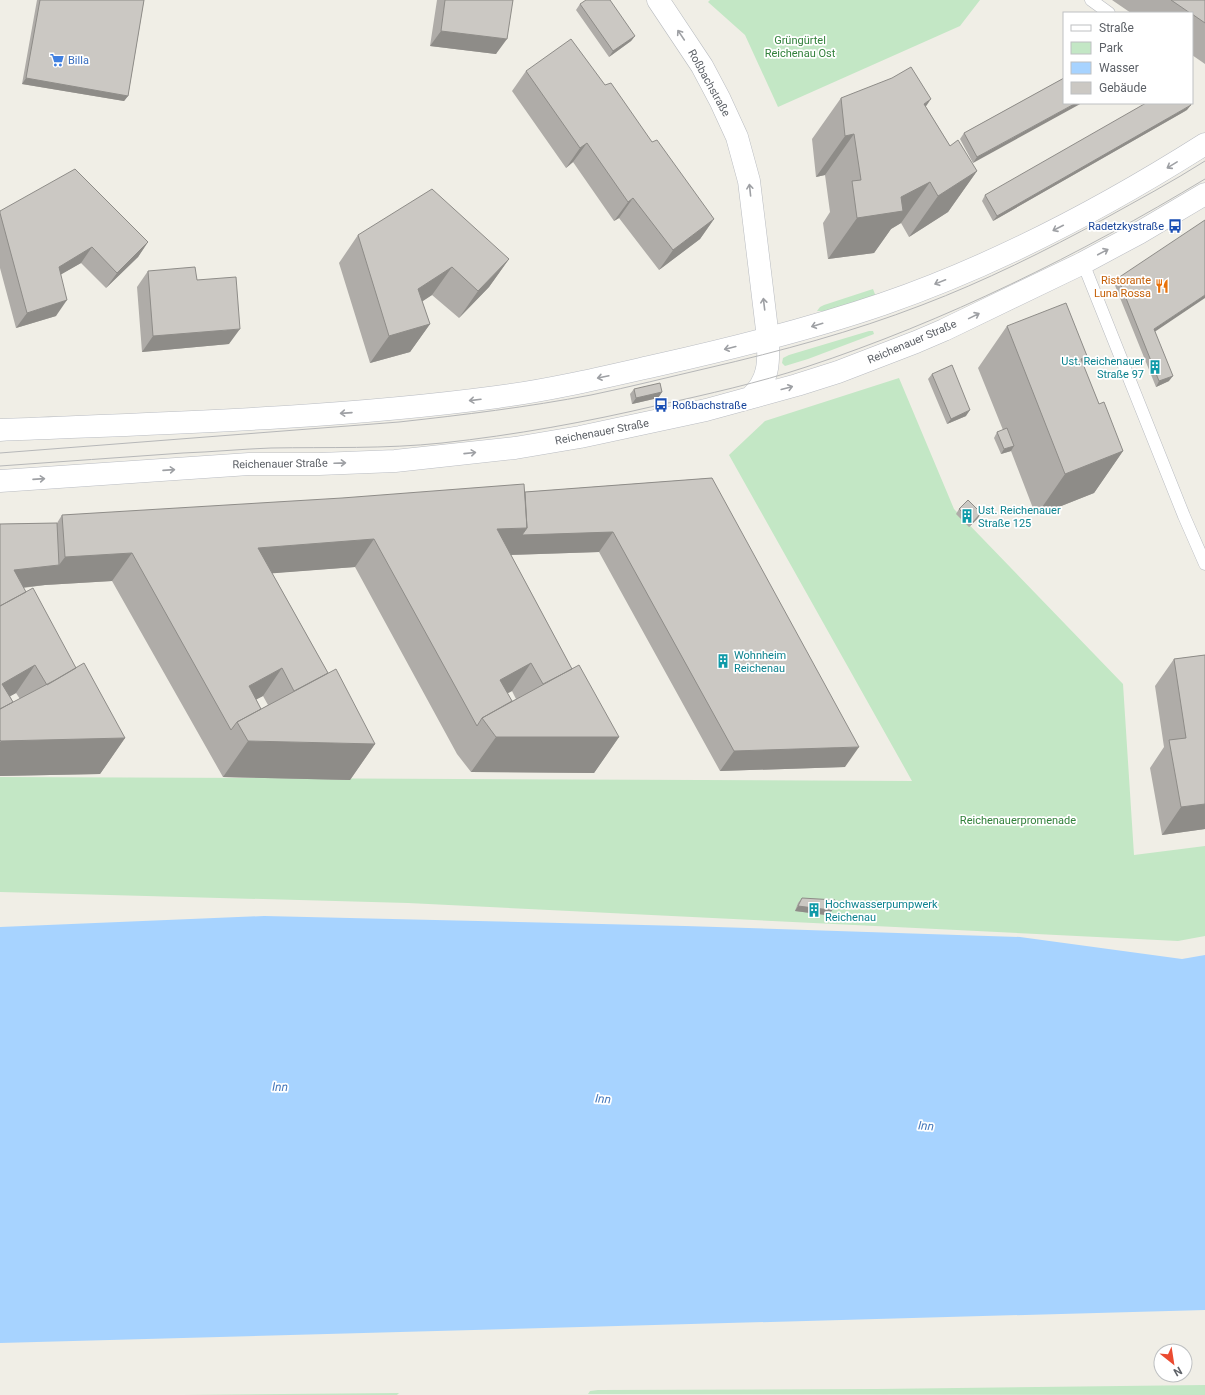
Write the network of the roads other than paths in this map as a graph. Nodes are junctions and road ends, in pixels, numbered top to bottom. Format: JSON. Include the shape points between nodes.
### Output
{"nodes":[{"id":1,"x":658,"y":0,"type":"edge"},
{"id":2,"x":1091,"y":0,"type":"edge"},
{"id":3,"x":1108,"y":12,"type":"edge"},
{"id":4,"x":1205,"y":144,"type":"edge"},
{"id":5,"x":1205,"y":194,"type":"edge"},
{"id":6,"x":1083,"y":263,"type":"junction"},
{"id":7,"x":768,"y":338,"type":"junction"},
{"id":8,"x":750,"y":398,"type":"junction"},
{"id":9,"x":0,"y":430,"type":"edge"},
{"id":10,"x":0,"y":481,"type":"edge"},
{"id":11,"x":1205,"y":564,"type":"edge"}],
"edges":[{"from":7,"to":1,"type":"street","name":"Roßbachstraße","one_way":true,"via":[[749,181],[737,137],[702,66]]},
{"from":2,"to":3,"type":"lane"},
{"from":4,"to":7,"type":"street","one_way":true,"via":[[1092,211],[1010,252],[883,304]]},
{"from":6,"to":5,"type":"street","name":"Reichenauer Straße","one_way":true},
{"from":8,"to":6,"type":"street","name":"Reichenauer Straße","one_way":true,"via":[[838,372],[916,342]]},
{"from":6,"to":11,"type":"lane"},
{"from":7,"to":8,"type":"street","name":"Roßbachstraße","via":[[768,361],[764,379],[757,392]]},
{"from":7,"to":9,"type":"street","one_way":true,"via":[[556,387],[448,403],[223,422]]},
{"from":10,"to":8,"type":"street","name":"Reichenauer Straße","one_way":true,"via":[[248,464],[395,461],[515,448],[644,424]]}]}
